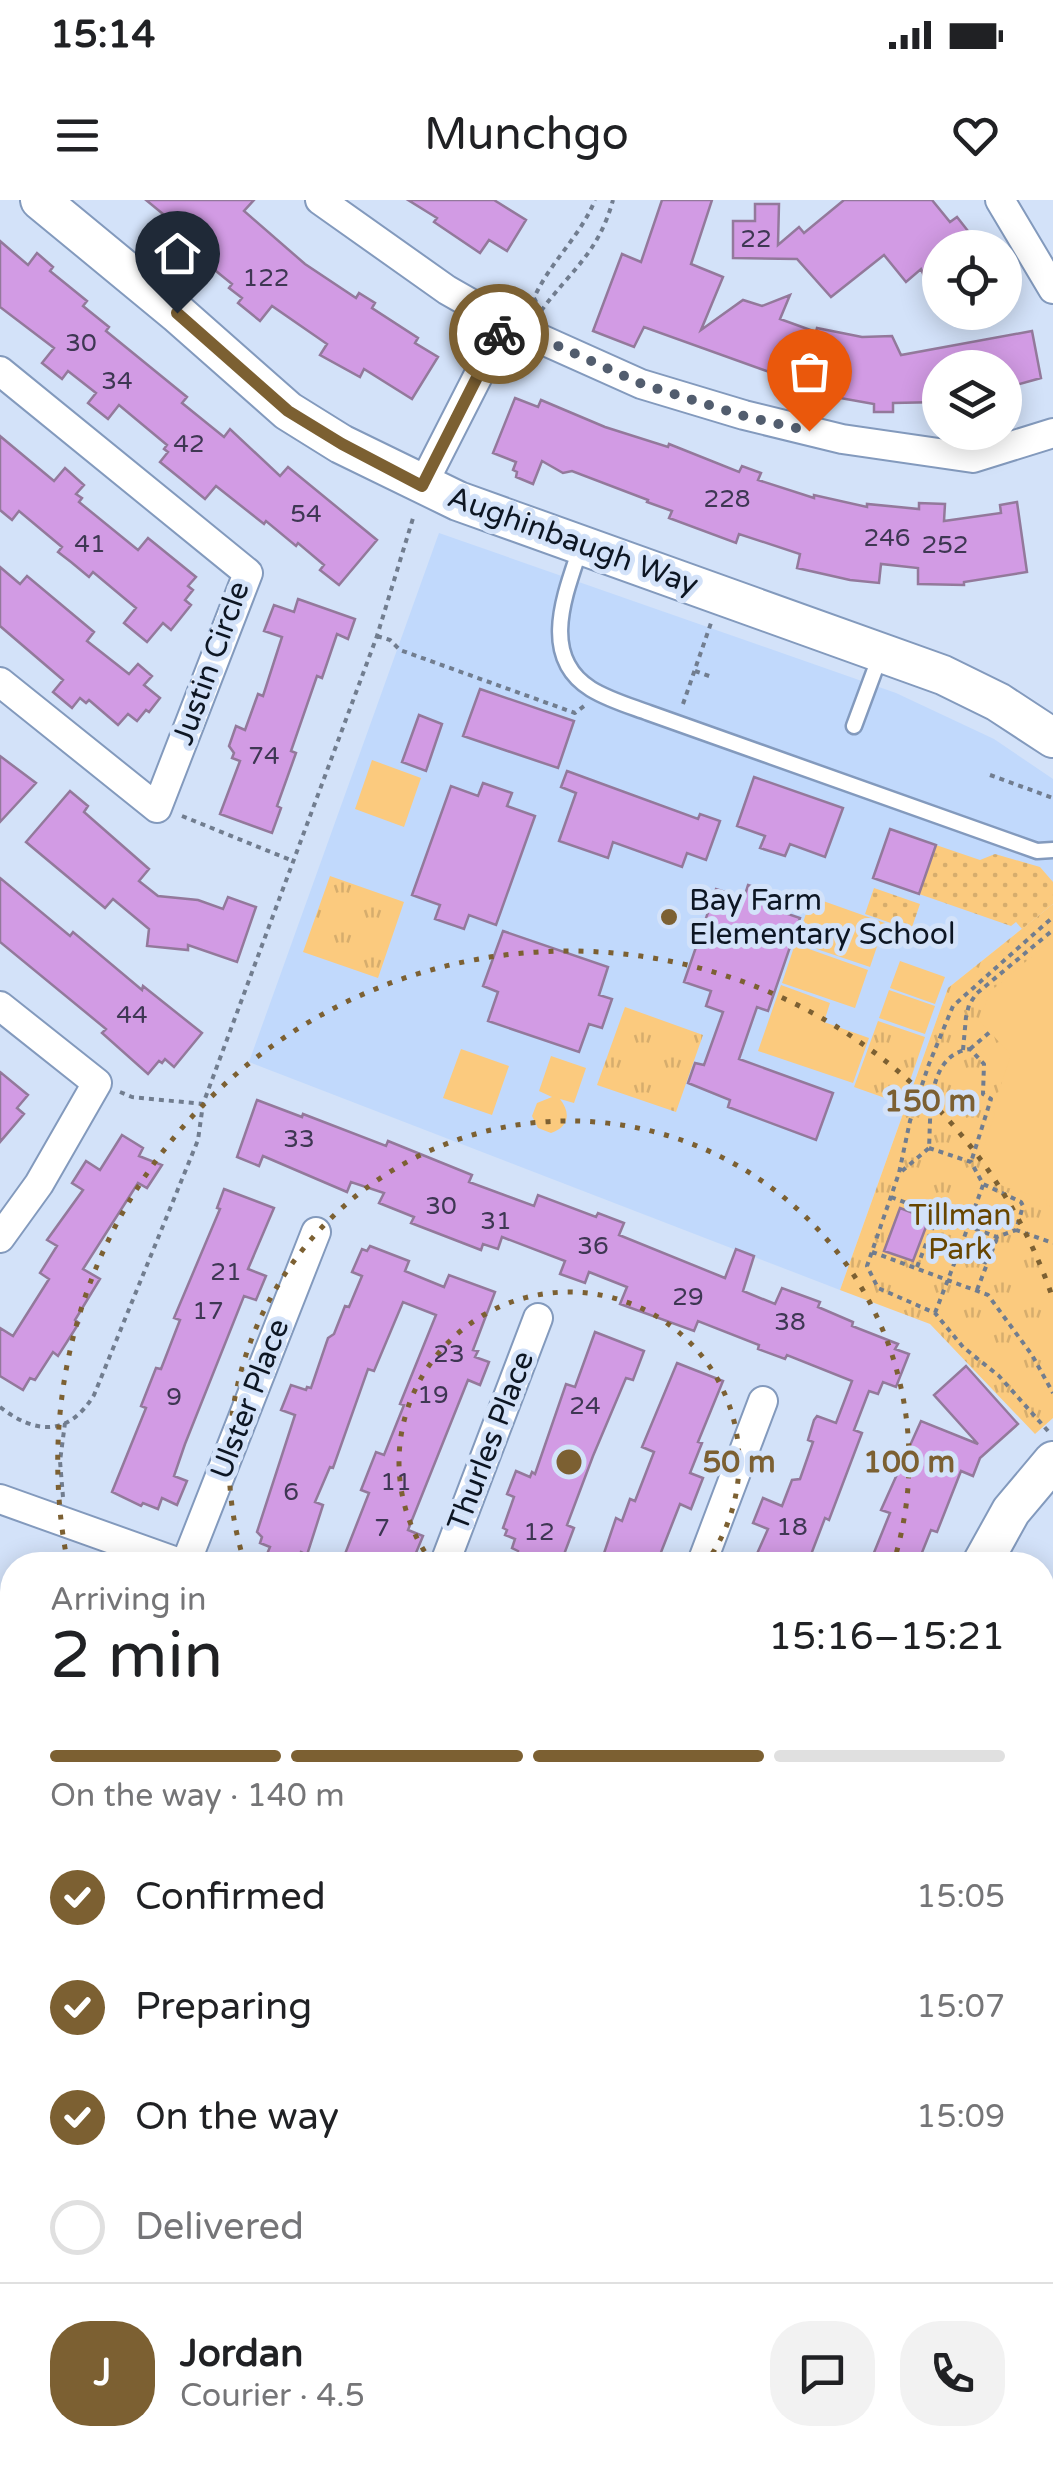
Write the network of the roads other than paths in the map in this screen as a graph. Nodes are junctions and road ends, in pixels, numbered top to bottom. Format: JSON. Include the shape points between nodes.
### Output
{"nodes":[{"id":1,"x":40,"y":200,"type":"edge"},
{"id":2,"x":320,"y":200,"type":"edge"},
{"id":3,"x":1000,"y":200,"type":"edge"},
{"id":4,"x":1053,"y":290,"type":"edge"},
{"id":5,"x":505,"y":322,"type":"junction"},
{"id":6,"x":0,"y":371,"type":"edge"},
{"id":7,"x":1053,"y":433,"type":"edge"},
{"id":8,"x":422,"y":486,"type":"junction"},
{"id":9,"x":581,"y":545,"type":"junction"},
{"id":10,"x":882,"y":651,"type":"junction"},
{"id":11,"x":0,"y":682,"type":"edge"},
{"id":12,"x":854,"y":726,"type":"dead end"},
{"id":13,"x":1053,"y":738,"type":"edge"},
{"id":14,"x":1053,"y":850,"type":"edge"},
{"id":15,"x":0,"y":1006,"type":"edge"},
{"id":16,"x":316,"y":1232,"type":"dead end"},
{"id":17,"x":0,"y":1238,"type":"edge"},
{"id":18,"x":538,"y":1318,"type":"dead end"},
{"id":19,"x":763,"y":1401,"type":"dead end"},
{"id":20,"x":1053,"y":1462,"type":"edge"},
{"id":21,"x":0,"y":1499,"type":"edge"},
{"id":22,"x":150,"y":1552,"type":"edge"},
{"id":23,"x":190,"y":1552,"type":"edge"},
{"id":24,"x":449,"y":1552,"type":"edge"},
{"id":25,"x":706,"y":1552,"type":"edge"},
{"id":26,"x":988,"y":1552,"type":"edge"}],
"edges":[{"from":1,"to":8,"type":"street","name":"Aughinbaugh Way","via":[[288,411]]},
{"from":2,"to":5,"type":"street","via":[[447,290]]},
{"from":3,"to":4,"type":"street"},
{"from":5,"to":7,"type":"street","via":[[537,323],[642,384],[842,439],[974,458]]},
{"from":5,"to":8,"type":"street"},
{"from":6,"to":11,"type":"street","name":"Justin Circle","via":[[248,574],[157,808]]},
{"from":8,"to":9,"type":"street","name":"Aughinbaugh Way"},
{"from":9,"to":10,"type":"street","name":"Aughinbaugh Way"},
{"from":9,"to":14,"type":"lane","via":[[558,636],[574,676],[600,694],[1037,851]]},
{"from":10,"to":12,"type":"lane"},
{"from":10,"to":13,"type":"street","name":"Aughinbaugh Way","via":[[943,674]]},
{"from":15,"to":17,"type":"street","via":[[96,1084]]},
{"from":16,"to":23,"type":"street","name":"Ulster Place"},
{"from":18,"to":24,"type":"street","name":"Thurles Place"},
{"from":19,"to":25,"type":"street"},
{"from":20,"to":26,"type":"street","via":[[1010,1511]]},
{"from":21,"to":22,"type":"street"}]}
